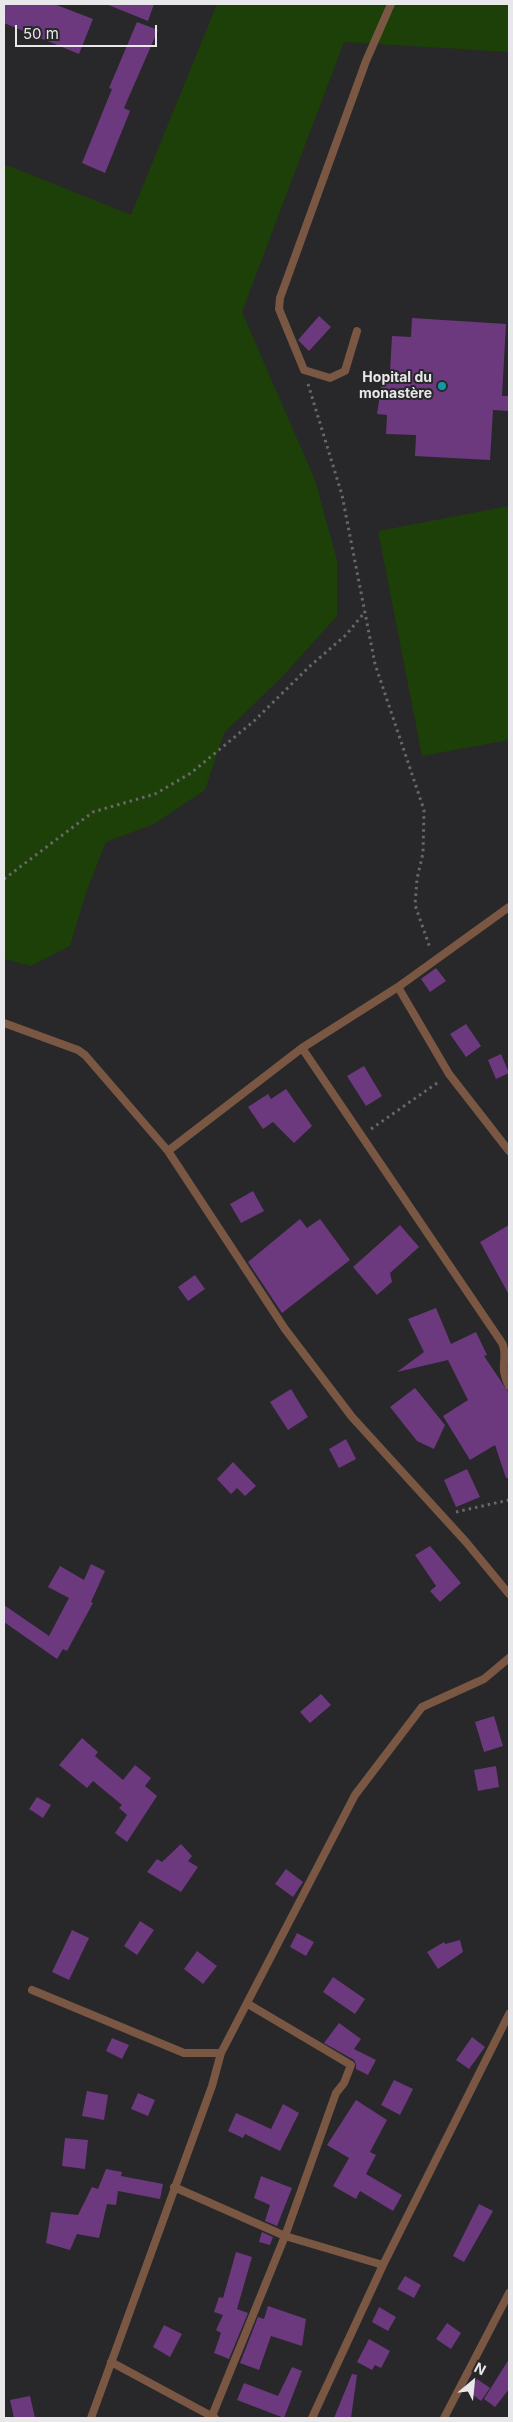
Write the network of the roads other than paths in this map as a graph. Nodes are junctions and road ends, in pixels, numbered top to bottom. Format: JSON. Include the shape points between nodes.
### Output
{"nodes":[{"id":1,"x":391,"y":4,"type":"edge"},
{"id":2,"x":357,"y":331,"type":"dead end"},
{"id":3,"x":509,"y":907,"type":"edge"},
{"id":4,"x":398,"y":986,"type":"junction"},
{"id":5,"x":4,"y":1023,"type":"edge"},
{"id":6,"x":302,"y":1048,"type":"junction"},
{"id":7,"x":168,"y":1151,"type":"junction"},
{"id":8,"x":509,"y":1151,"type":"edge"},
{"id":9,"x":509,"y":1386,"type":"edge"},
{"id":10,"x":509,"y":1594,"type":"edge"},
{"id":11,"x":509,"y":1658,"type":"edge"},
{"id":12,"x":32,"y":1990,"type":"dead end"},
{"id":13,"x":248,"y":2004,"type":"junction"},
{"id":14,"x":509,"y":2014,"type":"edge"},
{"id":15,"x":221,"y":2054,"type":"junction"},
{"id":16,"x":174,"y":2187,"type":"junction"},
{"id":17,"x":285,"y":2236,"type":"junction"},
{"id":18,"x":383,"y":2265,"type":"junction"},
{"id":19,"x":509,"y":2294,"type":"edge"},
{"id":20,"x":111,"y":2362,"type":"junction"},
{"id":21,"x":214,"y":2417,"type":"edge"},
{"id":22,"x":91,"y":2418,"type":"edge"},
{"id":23,"x":312,"y":2418,"type":"edge"},
{"id":24,"x":444,"y":2418,"type":"edge"}],
"edges":[{"from":1,"to":2,"type":"lane","via":[[366,61],[280,298],[279,309],[304,370],[330,378],[345,371]]},
{"from":3,"to":4,"type":"lane"},
{"from":4,"to":6,"type":"lane"},
{"from":4,"to":8,"type":"lane","via":[[449,1074]]},
{"from":5,"to":7,"type":"lane","via":[[85,1055]]},
{"from":6,"to":7,"type":"lane"},
{"from":6,"to":9,"type":"lane","via":[[504,1346],[503,1371]]},
{"from":7,"to":10,"type":"lane","via":[[302,1351],[352,1417]]},
{"from":11,"to":13,"type":"lane","via":[[484,1679],[422,1708],[355,1795]]},
{"from":12,"to":15,"type":"lane","via":[[184,2053]]},
{"from":13,"to":15,"type":"lane"},
{"from":13,"to":17,"type":"lane","via":[[351,2066],[336,2093]]},
{"from":14,"to":18,"type":"lane"},
{"from":15,"to":16,"type":"lane"},
{"from":16,"to":17,"type":"lane"},
{"from":16,"to":20,"type":"lane"},
{"from":17,"to":18,"type":"lane"},
{"from":17,"to":21,"type":"lane"},
{"from":18,"to":23,"type":"lane"},
{"from":19,"to":24,"type":"lane"},
{"from":20,"to":21,"type":"lane"},
{"from":20,"to":22,"type":"lane"}]}
